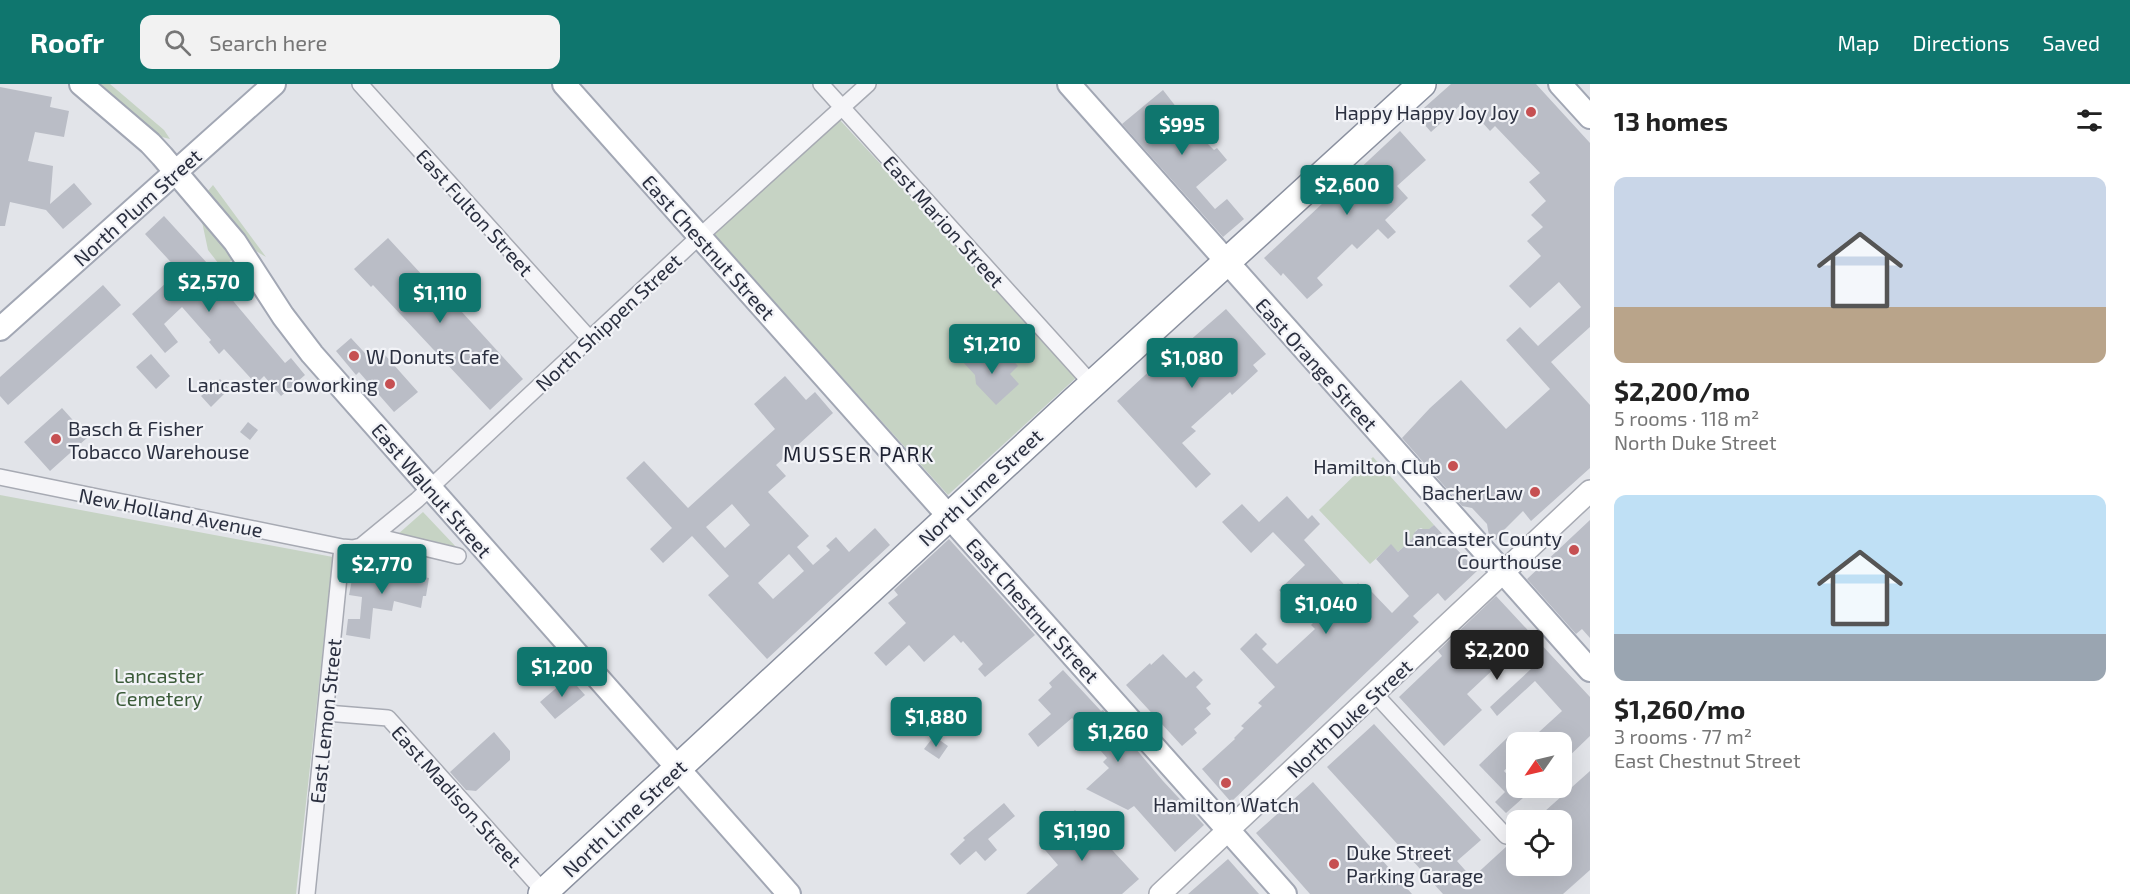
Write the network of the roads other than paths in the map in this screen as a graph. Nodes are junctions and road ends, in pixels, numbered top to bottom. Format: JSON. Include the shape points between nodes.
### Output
{"nodes":[{"id":1,"x":81,"y":84,"type":"edge"},
{"id":2,"x":274,"y":84,"type":"edge"},
{"id":3,"x":360,"y":84,"type":"edge"},
{"id":4,"x":564,"y":84,"type":"edge"},
{"id":5,"x":821,"y":84,"type":"edge"},
{"id":6,"x":868,"y":84,"type":"edge"},
{"id":7,"x":1069,"y":84,"type":"edge"},
{"id":8,"x":1422,"y":84,"type":"edge"},
{"id":9,"x":1560,"y":84,"type":"edge"},
{"id":10,"x":842,"y":108,"type":"junction"},
{"id":11,"x":1590,"y":117,"type":"edge"},
{"id":12,"x":176,"y":172,"type":"junction"},
{"id":13,"x":700,"y":237,"type":"junction"},
{"id":14,"x":1227,"y":262,"type":"junction"},
{"id":15,"x":0,"y":329,"type":"edge"},
{"id":16,"x":590,"y":339,"type":"junction"},
{"id":17,"x":1092,"y":384,"type":"junction"},
{"id":18,"x":0,"y":477,"type":"edge"},
{"id":19,"x":430,"y":488,"type":"junction"},
{"id":20,"x":1590,"y":491,"type":"edge"},
{"id":21,"x":949,"y":516,"type":"junction"},
{"id":22,"x":375,"y":536,"type":"junction"},
{"id":23,"x":342,"y":547,"type":"junction"},
{"id":24,"x":458,"y":556,"type":"dead end"},
{"id":25,"x":1504,"y":573,"type":"junction"},
{"id":26,"x":1590,"y":670,"type":"edge"},
{"id":27,"x":1375,"y":694,"type":"junction"},
{"id":28,"x":326,"y":713,"type":"junction"},
{"id":29,"x":677,"y":767,"type":"junction"},
{"id":30,"x":1229,"y":830,"type":"junction"},
{"id":31,"x":1506,"y":836,"type":"dead end"},
{"id":32,"x":543,"y":893,"type":"edge"},
{"id":33,"x":308,"y":894,"type":"edge"},
{"id":34,"x":789,"y":894,"type":"edge"},
{"id":35,"x":1160,"y":894,"type":"edge"},
{"id":36,"x":1285,"y":894,"type":"edge"}],
"edges":[{"from":1,"to":12,"type":"main road","name":"East Walnut Street","via":[[150,143]]},
{"from":2,"to":12,"type":"main road","name":"North Plum Street"},
{"from":3,"to":16,"type":"street","name":"East Fulton Street"},
{"from":4,"to":13,"type":"main road","name":"East Chestnut Street"},
{"from":5,"to":10,"type":"street","name":"East Marion Street"},
{"from":6,"to":10,"type":"street","name":"North Shippen Street"},
{"from":7,"to":14,"type":"main road","name":"East Orange Street"},
{"from":8,"to":14,"type":"highway","name":"North Lime Street"},
{"from":9,"to":11,"type":"main road"},
{"from":10,"to":13,"type":"street","name":"North Shippen Street"},
{"from":10,"to":17,"type":"street","name":"East Marion Street"},
{"from":12,"to":15,"type":"main road","name":"North Plum Street"},
{"from":12,"to":19,"type":"main road","name":"East Walnut Street","via":[[235,242],[300,340]]},
{"from":13,"to":16,"type":"street","name":"North Shippen Street"},
{"from":13,"to":21,"type":"main road","name":"East Chestnut Street"},
{"from":14,"to":17,"type":"highway","name":"North Lime Street"},
{"from":14,"to":25,"type":"main road","name":"East Orange Street"},
{"from":16,"to":19,"type":"street","name":"North Shippen Street"},
{"from":17,"to":21,"type":"highway","name":"North Lime Street"},
{"from":18,"to":23,"type":"street","name":"New Holland Avenue"},
{"from":19,"to":22,"type":"street","name":"North Shippen Street"},
{"from":19,"to":29,"type":"main road","name":"East Walnut Street"},
{"from":20,"to":25,"type":"main road","name":"North Duke Street"},
{"from":21,"to":29,"type":"highway","name":"North Lime Street"},
{"from":21,"to":30,"type":"main road","name":"East Chestnut Street"},
{"from":22,"to":23,"type":"street","name":"North Shippen Street","via":[[357,548]]},
{"from":22,"to":24,"type":"street"},
{"from":23,"to":28,"type":"street","name":"East Lemon Street"},
{"from":25,"to":26,"type":"main road","name":"East Orange Street"},
{"from":25,"to":27,"type":"main road","name":"North Duke Street"},
{"from":27,"to":30,"type":"main road","name":"North Duke Street"},
{"from":27,"to":31,"type":"street"},
{"from":28,"to":32,"type":"street","name":"East Madison Street","via":[[388,718]]},
{"from":28,"to":33,"type":"street","name":"East Lemon Street"},
{"from":29,"to":32,"type":"highway","name":"North Lime Street"},
{"from":29,"to":34,"type":"main road","name":"East Walnut Street"},
{"from":30,"to":35,"type":"main road","name":"North Duke Street"},
{"from":30,"to":36,"type":"main road","name":"East Chestnut Street"}]}
